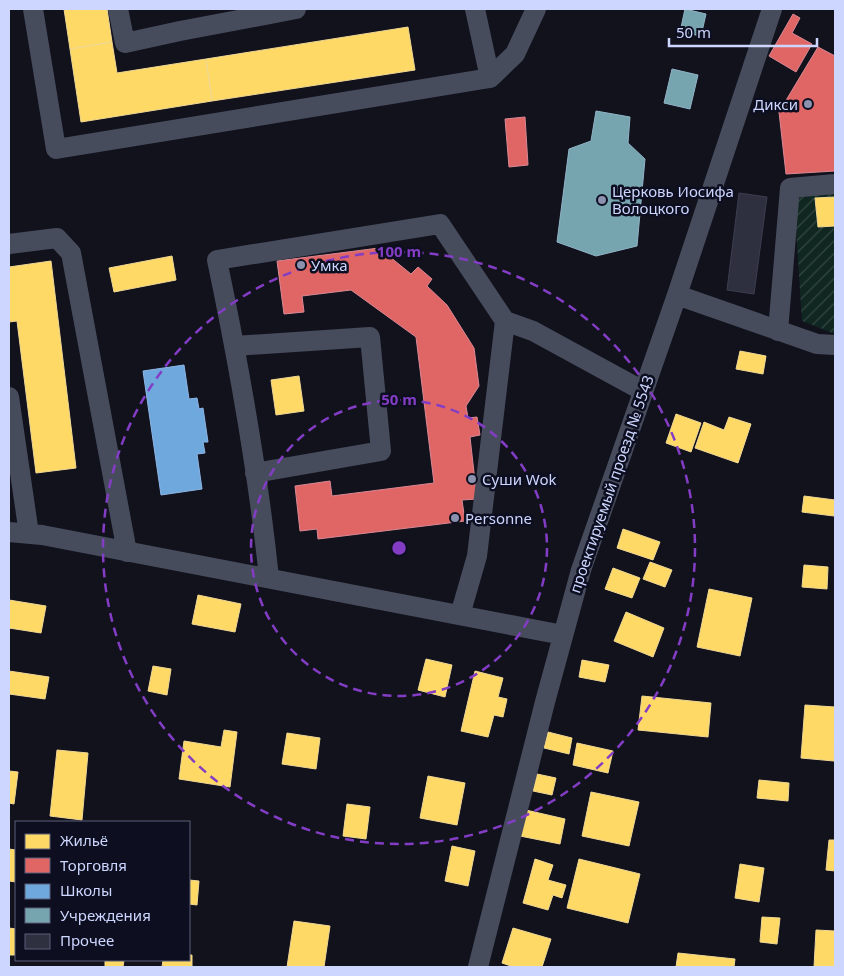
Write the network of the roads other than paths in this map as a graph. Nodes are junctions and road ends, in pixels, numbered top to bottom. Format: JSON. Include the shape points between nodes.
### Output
{"nodes":[{"id":1,"x":33,"y":9,"type":"edge"},
{"id":2,"x":118,"y":9,"type":"edge"},
{"id":3,"x":296,"y":9,"type":"edge"},
{"id":4,"x":475,"y":9,"type":"edge"},
{"id":5,"x":536,"y":9,"type":"edge"},
{"id":6,"x":772,"y":9,"type":"edge"},
{"id":7,"x":490,"y":78,"type":"junction"},
{"id":8,"x":835,"y":184,"type":"edge"},
{"id":9,"x":9,"y":244,"type":"edge"},
{"id":10,"x":677,"y":295,"type":"junction"},
{"id":11,"x":506,"y":321,"type":"junction"},
{"id":12,"x":778,"y":331,"type":"junction"},
{"id":13,"x":835,"y":345,"type":"edge"},
{"id":14,"x":235,"y":346,"type":"junction"},
{"id":15,"x":643,"y":391,"type":"junction"},
{"id":16,"x":9,"y":397,"type":"edge"},
{"id":17,"x":255,"y":473,"type":"junction"},
{"id":18,"x":9,"y":532,"type":"edge"},
{"id":19,"x":29,"y":534,"type":"junction"},
{"id":20,"x":128,"y":552,"type":"junction"},
{"id":21,"x":269,"y":578,"type":"junction"},
{"id":22,"x":460,"y":615,"type":"junction"},
{"id":23,"x":563,"y":635,"type":"junction"},
{"id":24,"x":478,"y":967,"type":"edge"}],
"edges":[{"from":1,"to":7,"type":"street","via":[[56,149]]},
{"from":2,"to":3,"type":"street","via":[[125,42]]},
{"from":4,"to":7,"type":"street"},
{"from":5,"to":7,"type":"street","via":[[515,54]]},
{"from":6,"to":10,"type":"street","name":"проектируемый проезд № 5543"},
{"from":8,"to":12,"type":"street","via":[[790,188]]},
{"from":9,"to":20,"type":"street","via":[[58,238],[70,253]]},
{"from":10,"to":12,"type":"street"},
{"from":10,"to":15,"type":"street","name":"проектируемый проезд № 5543"},
{"from":11,"to":14,"type":"street","via":[[440,224],[217,260]]},
{"from":11,"to":15,"type":"street"},
{"from":11,"to":22,"type":"street","via":[[477,556]]},
{"from":12,"to":13,"type":"street","via":[[817,344]]},
{"from":14,"to":17,"type":"street"},
{"from":14,"to":17,"type":"street","via":[[370,337],[381,451]]},
{"from":15,"to":23,"type":"street","name":"проектируемый проезд № 5543","via":[[580,570]]},
{"from":16,"to":19,"type":"street"},
{"from":17,"to":21,"type":"street"},
{"from":18,"to":19,"type":"street"},
{"from":19,"to":20,"type":"street"},
{"from":20,"to":21,"type":"street"},
{"from":21,"to":22,"type":"street"},
{"from":22,"to":23,"type":"street"},
{"from":23,"to":24,"type":"street","name":"проектируемый проезд № 5543"}]}
